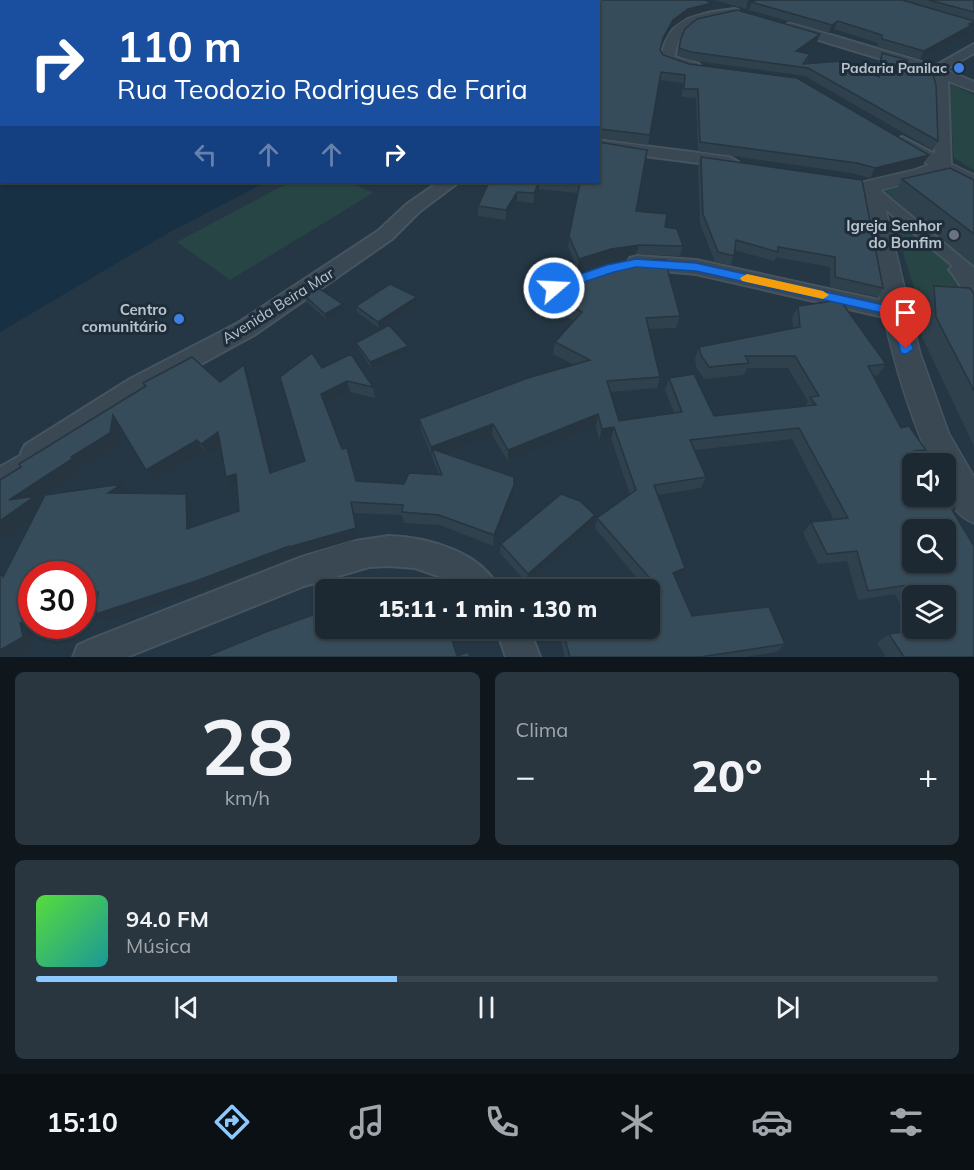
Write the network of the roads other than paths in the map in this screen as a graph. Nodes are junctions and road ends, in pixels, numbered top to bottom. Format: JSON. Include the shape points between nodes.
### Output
{"nodes":[{"id":1,"x":704,"y":3,"type":"edge"},
{"id":2,"x":777,"y":23,"type":"edge"},
{"id":3,"x":974,"y":48,"type":"edge"},
{"id":4,"x":709,"y":69,"type":"edge"},
{"id":5,"x":941,"y":71,"type":"junction"},
{"id":6,"x":974,"y":87,"type":"edge"},
{"id":7,"x":892,"y":136,"type":"edge"},
{"id":8,"x":600,"y":145,"type":"edge"},
{"id":9,"x":750,"y":165,"type":"edge"},
{"id":10,"x":943,"y":166,"type":"junction"},
{"id":11,"x":449,"y":183,"type":"edge"},
{"id":12,"x":966,"y":187,"type":"edge"},
{"id":13,"x":946,"y":254,"type":"junction"},
{"id":14,"x":619,"y":266,"type":"edge"},
{"id":15,"x":974,"y":276,"type":"edge"},
{"id":16,"x":974,"y":293,"type":"edge"},
{"id":17,"x":897,"y":312,"type":"junction"},
{"id":18,"x":34,"y":453,"type":"joint"},
{"id":19,"x":0,"y":474,"type":"edge"},
{"id":20,"x":974,"y":507,"type":"edge"},
{"id":21,"x":468,"y":579,"type":"edge"},
{"id":22,"x":516,"y":639,"type":"edge"},
{"id":23,"x":90,"y":657,"type":"edge"},
{"id":24,"x":523,"y":657,"type":"edge"}],
"edges":[{"from":1,"to":4,"type":"street","via":[[741,13],[692,20],[674,35],[668,59]]},
{"from":2,"to":5,"type":"street"},
{"from":3,"to":5,"type":"street","via":[[942,66]]},
{"from":5,"to":6,"type":"street"},
{"from":5,"to":10,"type":"street"},
{"from":7,"to":10,"type":"street"},
{"from":8,"to":9,"type":"street"},
{"from":10,"to":12,"type":"street"},
{"from":10,"to":17,"type":"street","via":[[920,176],[861,183]]},
{"from":11,"to":18,"type":"street","name":"Avenida Beira Mar","via":[[413,208],[386,235],[246,329],[139,386]]},
{"from":12,"to":13,"type":"street","via":[[941,180],[877,195]]},
{"from":13,"to":15,"type":"street"},
{"from":13,"to":16,"type":"street"},
{"from":14,"to":17,"type":"street","via":[[663,263],[696,267]]},
{"from":17,"to":20,"type":"street","via":[[922,408],[940,451]]},
{"from":18,"to":19,"type":"lane"},
{"from":21,"to":23,"type":"street","via":[[445,562],[414,552],[355,555]]},
{"from":22,"to":24,"type":"street"}]}
